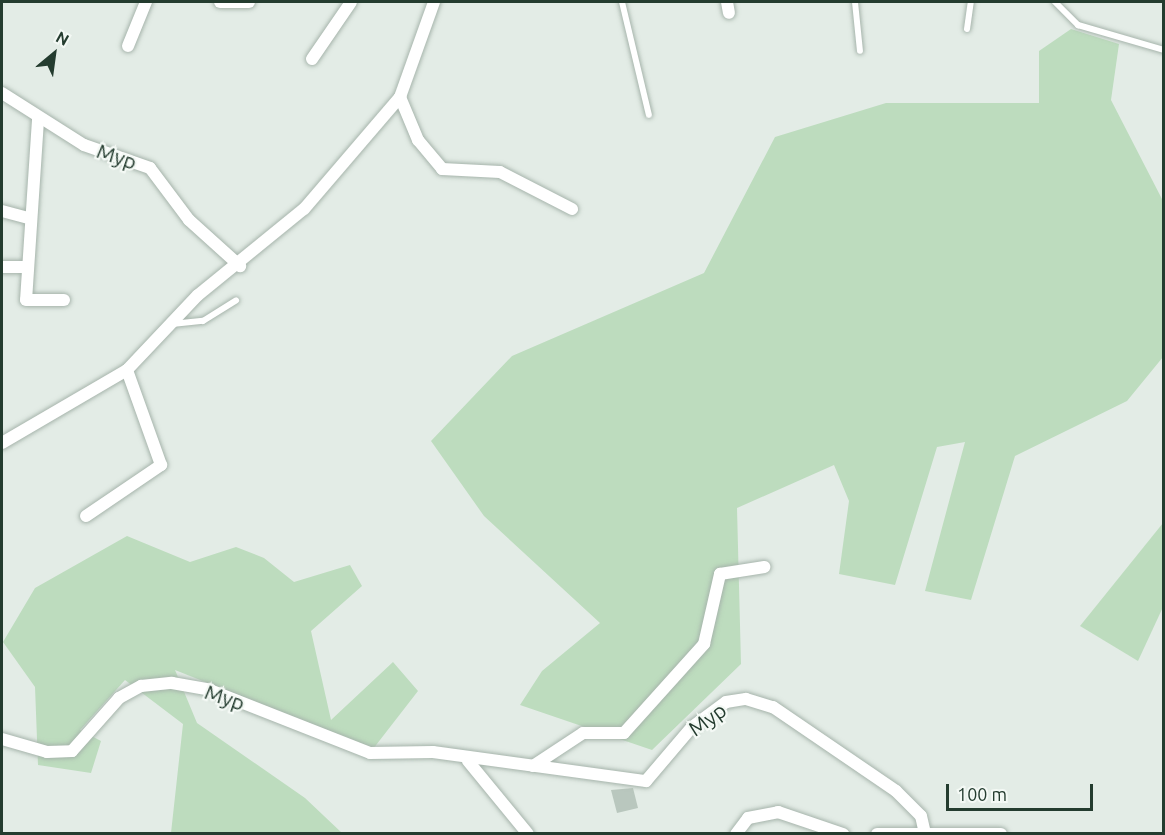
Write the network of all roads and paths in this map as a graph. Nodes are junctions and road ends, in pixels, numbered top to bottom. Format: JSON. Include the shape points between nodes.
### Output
{"nodes":[{"id":1,"x":146,"y":2,"type":"edge"},
{"id":2,"x":220,"y":2,"type":"edge"},
{"id":3,"x":249,"y":2,"type":"edge"},
{"id":4,"x":351,"y":2,"type":"edge"},
{"id":5,"x":433,"y":2,"type":"edge"},
{"id":6,"x":622,"y":2,"type":"edge"},
{"id":7,"x":855,"y":2,"type":"edge"},
{"id":8,"x":971,"y":2,"type":"edge"},
{"id":9,"x":1055,"y":2,"type":"edge"},
{"id":10,"x":967,"y":29,"type":"dead end"},
{"id":11,"x":128,"y":46,"type":"dead end"},
{"id":12,"x":1164,"y":50,"type":"edge"},
{"id":13,"x":860,"y":51,"type":"dead end"},
{"id":14,"x":312,"y":59,"type":"dead end"},
{"id":15,"x":2,"y":93,"type":"edge"},
{"id":16,"x":400,"y":97,"type":"junction"},
{"id":17,"x":649,"y":115,"type":"dead end"},
{"id":18,"x":38,"y":120,"type":"junction"},
{"id":19,"x":572,"y":209,"type":"dead end"},
{"id":20,"x":2,"y":211,"type":"edge"},
{"id":21,"x":31,"y":219,"type":"junction"},
{"id":22,"x":240,"y":266,"type":"junction"},
{"id":23,"x":2,"y":267,"type":"edge"},
{"id":24,"x":27,"y":267,"type":"junction"},
{"id":25,"x":64,"y":300,"type":"dead end"},
{"id":26,"x":236,"y":300,"type":"dead end"},
{"id":27,"x":171,"y":324,"type":"junction"},
{"id":28,"x":127,"y":370,"type":"junction"},
{"id":29,"x":2,"y":443,"type":"edge"},
{"id":30,"x":86,"y":516,"type":"dead end"},
{"id":31,"x":764,"y":567,"type":"dead end"},
{"id":32,"x":2,"y":739,"type":"edge"},
{"id":33,"x":468,"y":761,"type":"junction"},
{"id":34,"x":533,"y":766,"type":"junction"},
{"id":35,"x":894,"y":833,"type":"edge"},
{"id":36,"x":925,"y":833,"type":"edge"},
{"id":37,"x":528,"y":834,"type":"edge"},
{"id":38,"x":736,"y":834,"type":"edge"},
{"id":39,"x":843,"y":834,"type":"edge"},
{"id":40,"x":877,"y":834,"type":"edge"},
{"id":41,"x":1001,"y":834,"type":"edge"}],
"edges":[{"from":1,"to":11,"type":"street"},
{"from":2,"to":3,"type":"street"},
{"from":4,"to":14,"type":"street"},
{"from":5,"to":16,"type":"street"},
{"from":6,"to":17,"type":"lane"},
{"from":7,"to":13,"type":"lane"},
{"from":8,"to":10,"type":"lane"},
{"from":9,"to":12,"type":"lane","via":[[1078,25]]},
{"from":15,"to":18,"type":"street","name":"Мур"},
{"from":16,"to":19,"type":"street","via":[[418,140],[442,169],[500,172]]},
{"from":16,"to":22,"type":"street","via":[[304,208]]},
{"from":18,"to":21,"type":"street"},
{"from":18,"to":22,"type":"street","name":"Мур","via":[[84,145],[150,168],[189,220]]},
{"from":20,"to":21,"type":"street"},
{"from":21,"to":24,"type":"street"},
{"from":22,"to":27,"type":"street","via":[[198,295]]},
{"from":23,"to":24,"type":"street"},
{"from":24,"to":25,"type":"street","via":[[26,300]]},
{"from":26,"to":27,"type":"lane","via":[[203,321]]},
{"from":27,"to":28,"type":"street"},
{"from":28,"to":29,"type":"street"},
{"from":28,"to":30,"type":"street","via":[[160,465]]},
{"from":31,"to":34,"type":"street","via":[[720,574],[704,644],[624,733],[583,733]]},
{"from":32,"to":33,"type":"street","name":"Мур","via":[[47,752],[72,751],[119,698],[141,687],[172,684],[210,690],[370,753],[434,752]]},
{"from":33,"to":34,"type":"street","name":"Мур"},
{"from":33,"to":37,"type":"street"},
{"from":34,"to":36,"type":"street","name":"Мур","via":[[646,781],[692,727],[726,702],[746,699],[773,707],[897,791],[921,816]]},
{"from":35,"to":36,"type":"street"},
{"from":35,"to":40,"type":"street"},
{"from":36,"to":41,"type":"street"},
{"from":38,"to":39,"type":"street","via":[[748,819],[778,812]]}]}
